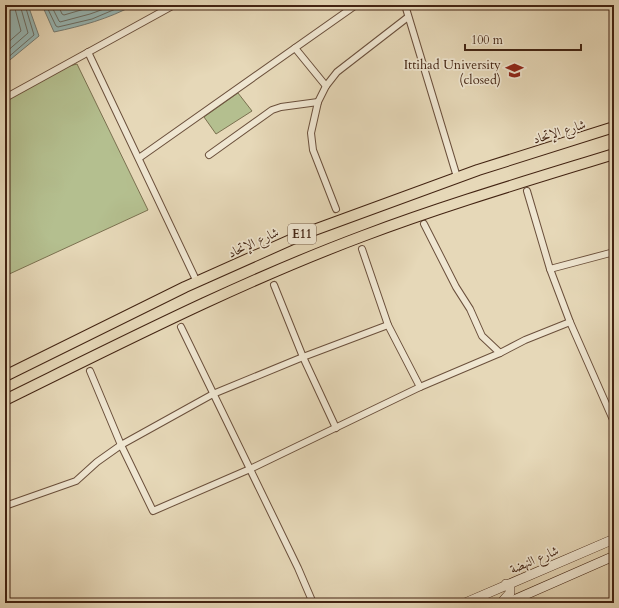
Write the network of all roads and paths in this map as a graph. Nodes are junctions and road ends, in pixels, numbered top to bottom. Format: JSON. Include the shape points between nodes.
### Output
{"nodes":[{"id":1,"x":174,"y":5,"type":"edge"},
{"id":2,"x":356,"y":5,"type":"edge"},
{"id":3,"x":405,"y":5,"type":"edge"},
{"id":4,"x":408,"y":17,"type":"junction"},
{"id":5,"x":295,"y":48,"type":"junction"},
{"id":6,"x":88,"y":52,"type":"junction"},
{"id":7,"x":326,"y":86,"type":"junction"},
{"id":8,"x":5,"y":98,"type":"edge"},
{"id":9,"x":318,"y":102,"type":"junction"},
{"id":10,"x":614,"y":127,"type":"edge"},
{"id":11,"x":614,"y":154,"type":"edge"},
{"id":12,"x":209,"y":155,"type":"dead end"},
{"id":13,"x":139,"y":158,"type":"junction"},
{"id":14,"x":457,"y":178,"type":"junction"},
{"id":15,"x":527,"y":191,"type":"dead end"},
{"id":16,"x":336,"y":209,"type":"dead end"},
{"id":17,"x":424,"y":224,"type":"dead end"},
{"id":18,"x":362,"y":249,"type":"dead end"},
{"id":19,"x":614,"y":252,"type":"edge"},
{"id":20,"x":550,"y":269,"type":"junction"},
{"id":21,"x":197,"y":282,"type":"junction"},
{"id":22,"x":274,"y":285,"type":"dead end"},
{"id":23,"x":570,"y":322,"type":"junction"},
{"id":24,"x":388,"y":325,"type":"junction"},
{"id":25,"x":181,"y":327,"type":"dead end"},
{"id":26,"x":500,"y":353,"type":"junction"},
{"id":27,"x":303,"y":357,"type":"junction"},
{"id":28,"x":90,"y":370,"type":"dead end"},
{"id":29,"x":5,"y":376,"type":"edge"},
{"id":30,"x":420,"y":387,"type":"junction"},
{"id":31,"x":213,"y":394,"type":"junction"},
{"id":32,"x":5,"y":400,"type":"edge"},
{"id":33,"x":614,"y":422,"type":"edge"},
{"id":34,"x":336,"y":428,"type":"junction"},
{"id":35,"x":121,"y":445,"type":"junction"},
{"id":36,"x":250,"y":469,"type":"junction"},
{"id":37,"x":5,"y":506,"type":"edge"},
{"id":38,"x":614,"y":539,"type":"edge"},
{"id":39,"x":614,"y":556,"type":"edge"},
{"id":40,"x":506,"y":584,"type":"junction"},
{"id":41,"x":313,"y":603,"type":"edge"},
{"id":42,"x":465,"y":603,"type":"edge"},
{"id":43,"x":501,"y":603,"type":"edge"},
{"id":44,"x":507,"y":603,"type":"edge"}],
"edges":[{"from":1,"to":6,"type":"street"},
{"from":2,"to":5,"type":"street"},
{"from":3,"to":4,"type":"street"},
{"from":4,"to":7,"type":"street","via":[[337,72]]},
{"from":4,"to":14,"type":"street"},
{"from":5,"to":7,"type":"street"},
{"from":5,"to":13,"type":"street"},
{"from":6,"to":8,"type":"street"},
{"from":6,"to":13,"type":"street"},
{"from":7,"to":9,"type":"street"},
{"from":9,"to":12,"type":"street","via":[[272,110]]},
{"from":9,"to":16,"type":"street","via":[[311,133],[312,150]]},
{"from":10,"to":14,"type":"main road","name":"شارع الإتحاد","number":"E11"},
{"from":11,"to":32,"type":"main road","number":"E11","via":[[466,199],[362,236],[176,316]]},
{"from":13,"to":21,"type":"street"},
{"from":14,"to":21,"type":"main road","name":"شارع الإتحاد","number":"E11","via":[[306,232]]},
{"from":15,"to":20,"type":"street"},
{"from":17,"to":26,"type":"street","via":[[482,336]]},
{"from":18,"to":24,"type":"street"},
{"from":19,"to":20,"type":"street"},
{"from":20,"to":23,"type":"street"},
{"from":21,"to":29,"type":"main road","name":"شارع الإتحاد","number":"E11"},
{"from":22,"to":27,"type":"street"},
{"from":23,"to":26,"type":"street"},
{"from":23,"to":33,"type":"street"},
{"from":24,"to":27,"type":"street"},
{"from":24,"to":30,"type":"street"},
{"from":25,"to":31,"type":"street"},
{"from":26,"to":30,"type":"street"},
{"from":27,"to":31,"type":"street"},
{"from":27,"to":34,"type":"street"},
{"from":28,"to":35,"type":"street"},
{"from":30,"to":34,"type":"street"},
{"from":31,"to":35,"type":"street"},
{"from":31,"to":36,"type":"street"},
{"from":34,"to":36,"type":"street"},
{"from":35,"to":36,"type":"street","via":[[153,512]]},
{"from":35,"to":37,"type":"street","via":[[76,481]]},
{"from":36,"to":41,"type":"street"},
{"from":38,"to":40,"type":"main road","name":"شارع النهضة"},
{"from":39,"to":44,"type":"main road"},
{"from":40,"to":42,"type":"main road","name":"شارع النهضة"},
{"from":40,"to":43,"type":"main road","via":[[510,588],[510,593]]}]}
